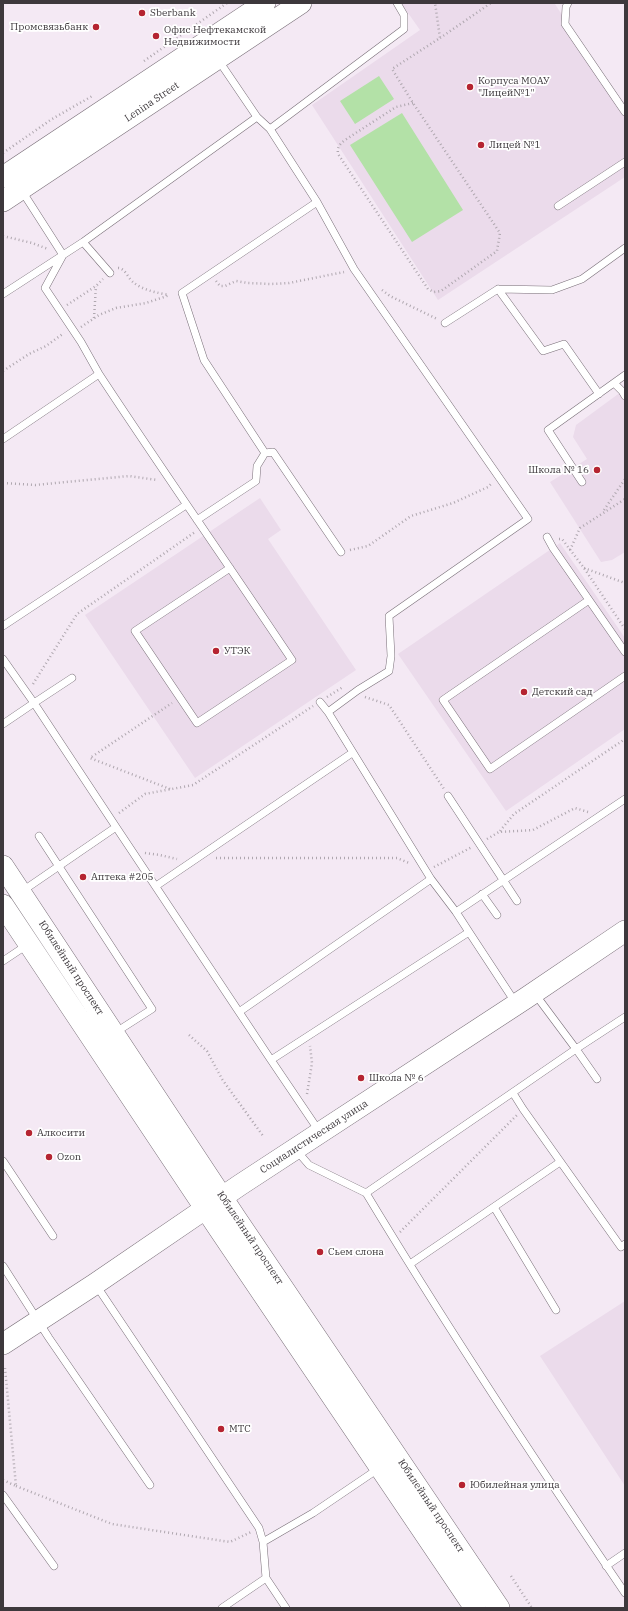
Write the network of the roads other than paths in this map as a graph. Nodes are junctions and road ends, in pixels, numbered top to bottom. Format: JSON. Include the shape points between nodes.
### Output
{"nodes":[{"id":1,"x":265,"y":3,"type":"edge"},
{"id":2,"x":301,"y":3,"type":"edge"},
{"id":3,"x":397,"y":3,"type":"edge"},
{"id":4,"x":568,"y":3,"type":"edge"},
{"id":5,"x":217,"y":59,"type":"junction"},
{"id":6,"x":625,"y":112,"type":"edge"},
{"id":7,"x":257,"y":117,"type":"junction"},
{"id":8,"x":270,"y":129,"type":"junction"},
{"id":9,"x":625,"y":162,"type":"edge"},
{"id":10,"x":3,"y":177,"type":"edge"},
{"id":11,"x":21,"y":189,"type":"junction"},
{"id":12,"x":3,"y":201,"type":"edge"},
{"id":13,"x":317,"y":202,"type":"junction"},
{"id":14,"x":558,"y":206,"type":"dead end"},
{"id":15,"x":83,"y":242,"type":"junction"},
{"id":16,"x":625,"y":248,"type":"edge"},
{"id":17,"x":63,"y":255,"type":"junction"},
{"id":18,"x":110,"y":273,"type":"dead end"},
{"id":19,"x":498,"y":289,"type":"junction"},
{"id":20,"x":3,"y":294,"type":"edge"},
{"id":21,"x":445,"y":323,"type":"road end"},
{"id":22,"x":99,"y":374,"type":"junction"},
{"id":23,"x":625,"y":375,"type":"edge"},
{"id":24,"x":614,"y":383,"type":"junction"},
{"id":25,"x":599,"y":394,"type":"junction"},
{"id":26,"x":625,"y":396,"type":"edge"},
{"id":27,"x":3,"y":439,"type":"edge"},
{"id":28,"x":265,"y":453,"type":"junction"},
{"id":29,"x":582,"y":482,"type":"dead end"},
{"id":30,"x":186,"y":505,"type":"junction"},
{"id":31,"x":197,"y":520,"type":"junction"},
{"id":32,"x":547,"y":537,"type":"dead end"},
{"id":33,"x":341,"y":552,"type":"road end"},
{"id":34,"x":230,"y":568,"type":"junction"},
{"id":35,"x":589,"y":600,"type":"junction"},
{"id":36,"x":3,"y":626,"type":"edge"},
{"id":37,"x":625,"y":652,"type":"edge"},
{"id":38,"x":3,"y":659,"type":"edge"},
{"id":39,"x":625,"y":676,"type":"edge"},
{"id":40,"x":72,"y":678,"type":"dead end"},
{"id":41,"x":320,"y":702,"type":"road end"},
{"id":42,"x":34,"y":703,"type":"junction"},
{"id":43,"x":328,"y":712,"type":"junction"},
{"id":44,"x":3,"y":724,"type":"edge"},
{"id":45,"x":352,"y":753,"type":"junction"},
{"id":46,"x":448,"y":796,"type":"road end"},
{"id":47,"x":625,"y":799,"type":"edge"},
{"id":48,"x":116,"y":826,"type":"junction"},
{"id":49,"x":40,"y":836,"type":"dead end"},
{"id":50,"x":3,"y":866,"type":"edge"},
{"id":51,"x":59,"y":867,"type":"junction"},
{"id":52,"x":431,"y":879,"type":"junction"},
{"id":53,"x":504,"y":880,"type":"junction"},
{"id":54,"x":156,"y":886,"type":"junction"},
{"id":55,"x":482,"y":894,"type":"junction"},
{"id":56,"x":517,"y":901,"type":"dead end"},
{"id":57,"x":17,"y":906,"type":"edge"},
{"id":58,"x":456,"y":912,"type":"junction"},
{"id":59,"x":497,"y":915,"type":"dead end"},
{"id":60,"x":625,"y":931,"type":"edge"},
{"id":61,"x":469,"y":932,"type":"junction"},
{"id":62,"x":28,"y":944,"type":"junction"},
{"id":63,"x":3,"y":961,"type":"edge"},
{"id":64,"x":534,"y":992,"type":"junction"},
{"id":65,"x":516,"y":1004,"type":"junction"},
{"id":66,"x":239,"y":1012,"type":"junction"},
{"id":67,"x":625,"y":1017,"type":"edge"},
{"id":68,"x":114,"y":1033,"type":"junction"},
{"id":69,"x":576,"y":1049,"type":"junction"},
{"id":70,"x":271,"y":1060,"type":"junction"},
{"id":71,"x":597,"y":1079,"type":"dead end"},
{"id":72,"x":513,"y":1093,"type":"junction"},
{"id":73,"x":320,"y":1133,"type":"junction"},
{"id":74,"x":295,"y":1150,"type":"junction"},
{"id":75,"x":3,"y":1161,"type":"edge"},
{"id":76,"x":560,"y":1162,"type":"junction"},
{"id":77,"x":366,"y":1193,"type":"junction"},
{"id":78,"x":223,"y":1198,"type":"junction"},
{"id":79,"x":494,"y":1207,"type":"junction"},
{"id":80,"x":206,"y":1209,"type":"junction"},
{"id":81,"x":53,"y":1236,"type":"dead end"},
{"id":82,"x":625,"y":1244,"type":"edge"},
{"id":83,"x":410,"y":1264,"type":"junction"},
{"id":84,"x":3,"y":1266,"type":"edge"},
{"id":85,"x":95,"y":1284,"type":"junction"},
{"id":86,"x":556,"y":1310,"type":"dead end"},
{"id":87,"x":38,"y":1321,"type":"junction"},
{"id":88,"x":3,"y":1344,"type":"edge"},
{"id":89,"x":380,"y":1467,"type":"junction"},
{"id":90,"x":150,"y":1485,"type":"dead end"},
{"id":91,"x":3,"y":1495,"type":"edge"},
{"id":92,"x":263,"y":1542,"type":"junction"},
{"id":93,"x":625,"y":1553,"type":"edge"},
{"id":94,"x":54,"y":1566,"type":"dead end"},
{"id":95,"x":606,"y":1566,"type":"junction"},
{"id":96,"x":266,"y":1578,"type":"junction"},
{"id":97,"x":625,"y":1593,"type":"edge"},
{"id":98,"x":222,"y":1608,"type":"edge"},
{"id":99,"x":286,"y":1608,"type":"edge"},
{"id":100,"x":475,"y":1608,"type":"edge"},
{"id":101,"x":499,"y":1608,"type":"edge"}],
"edges":[{"from":1,"to":10,"type":"main road","name":"Lenina Street"},
{"from":2,"to":5,"type":"main road","name":"Lenina Street"},
{"from":3,"to":8,"type":"lane","via":[[404,15],[404,29]]},
{"from":4,"to":6,"type":"lane","via":[[565,24]]},
{"from":5,"to":7,"type":"lane"},
{"from":5,"to":11,"type":"main road","name":"Lenina Street"},
{"from":7,"to":8,"type":"lane"},
{"from":7,"to":15,"type":"lane"},
{"from":8,"to":13,"type":"lane"},
{"from":9,"to":14,"type":"lane"},
{"from":11,"to":12,"type":"main road","name":"Lenina Street"},
{"from":11,"to":17,"type":"lane"},
{"from":13,"to":28,"type":"lane","via":[[182,293],[204,360]]},
{"from":13,"to":43,"type":"lane","via":[[354,269],[528,519],[389,616],[389,671]]},
{"from":15,"to":17,"type":"lane"},
{"from":15,"to":18,"type":"lane"},
{"from":16,"to":19,"type":"lane","via":[[582,279],[552,290]]},
{"from":17,"to":20,"type":"lane"},
{"from":17,"to":22,"type":"lane","via":[[45,288]]},
{"from":19,"to":21,"type":"lane"},
{"from":19,"to":25,"type":"lane","via":[[543,351],[564,344]]},
{"from":22,"to":27,"type":"lane"},
{"from":22,"to":30,"type":"lane"},
{"from":23,"to":24,"type":"lane"},
{"from":24,"to":25,"type":"lane"},
{"from":24,"to":26,"type":"lane"},
{"from":25,"to":29,"type":"lane","via":[[548,430]]},
{"from":28,"to":31,"type":"lane","via":[[257,466],[256,481]]},
{"from":28,"to":33,"type":"lane","via":[[273,452]]},
{"from":30,"to":31,"type":"lane"},
{"from":30,"to":36,"type":"lane"},
{"from":31,"to":34,"type":"lane"},
{"from":32,"to":35,"type":"lane"},
{"from":34,"to":34,"type":"lane","via":[[292,660],[196,723],[135,631]]},
{"from":35,"to":37,"type":"lane"},
{"from":35,"to":39,"type":"lane","via":[[443,700],[490,769]]},
{"from":38,"to":42,"type":"lane"},
{"from":40,"to":42,"type":"lane"},
{"from":41,"to":43,"type":"lane"},
{"from":42,"to":44,"type":"lane"},
{"from":42,"to":48,"type":"lane"},
{"from":43,"to":45,"type":"lane"},
{"from":45,"to":52,"type":"lane"},
{"from":45,"to":54,"type":"lane"},
{"from":46,"to":53,"type":"lane"},
{"from":47,"to":53,"type":"lane"},
{"from":48,"to":51,"type":"lane"},
{"from":48,"to":54,"type":"lane"},
{"from":49,"to":51,"type":"lane"},
{"from":50,"to":57,"type":"main road","name":"Юбилейный проспект"},
{"from":51,"to":57,"type":"lane"},
{"from":51,"to":68,"type":"lane","via":[[152,1009]]},
{"from":52,"to":58,"type":"lane"},
{"from":52,"to":66,"type":"lane"},
{"from":53,"to":55,"type":"lane"},
{"from":53,"to":56,"type":"lane"},
{"from":54,"to":66,"type":"lane"},
{"from":55,"to":58,"type":"lane"},
{"from":55,"to":59,"type":"lane"},
{"from":57,"to":62,"type":"main road","name":"Юбилейный проспект"},
{"from":57,"to":68,"type":"main road","name":"Юбилейный проспект"},
{"from":58,"to":61,"type":"lane"},
{"from":60,"to":64,"type":"main road","name":"Социалистическая улица"},
{"from":61,"to":65,"type":"lane"},
{"from":61,"to":70,"type":"lane"},
{"from":62,"to":63,"type":"lane"},
{"from":62,"to":80,"type":"main road","name":"Юбилейный проспект"},
{"from":64,"to":65,"type":"main road","name":"Социалистическая улица"},
{"from":64,"to":69,"type":"lane"},
{"from":65,"to":73,"type":"main road","name":"Социалистическая улица"},
{"from":66,"to":70,"type":"lane"},
{"from":67,"to":69,"type":"lane"},
{"from":68,"to":78,"type":"main road","name":"Юбилейный проспект"},
{"from":69,"to":71,"type":"lane"},
{"from":69,"to":72,"type":"lane"},
{"from":70,"to":73,"type":"lane"},
{"from":72,"to":76,"type":"lane"},
{"from":72,"to":77,"type":"lane"},
{"from":73,"to":74,"type":"main road","name":"Социалистическая улица"},
{"from":74,"to":77,"type":"lane","via":[[309,1165]]},
{"from":74,"to":78,"type":"main road","name":"Социалистическая улица"},
{"from":75,"to":81,"type":"lane"},
{"from":76,"to":79,"type":"lane"},
{"from":76,"to":82,"type":"lane","via":[[621,1247]]},
{"from":77,"to":83,"type":"lane"},
{"from":78,"to":80,"type":"main road","name":"Социалистическая улица"},
{"from":78,"to":101,"type":"main road","name":"Юбилейный проспект"},
{"from":79,"to":83,"type":"lane"},
{"from":79,"to":86,"type":"lane"},
{"from":80,"to":85,"type":"main road","name":"Социалистическая улица"},
{"from":80,"to":89,"type":"main road","name":"Юбилейный проспект"},
{"from":83,"to":95,"type":"lane"},
{"from":84,"to":87,"type":"lane"},
{"from":85,"to":87,"type":"main road","name":"Социалистическая улица"},
{"from":85,"to":92,"type":"lane","via":[[259,1528]]},
{"from":87,"to":88,"type":"main road","name":"Социалистическая улица"},
{"from":87,"to":90,"type":"lane"},
{"from":89,"to":92,"type":"lane","via":[[320,1509]]},
{"from":89,"to":100,"type":"main road","name":"Юбилейный проспект"},
{"from":91,"to":94,"type":"lane"},
{"from":92,"to":96,"type":"lane"},
{"from":93,"to":95,"type":"lane"},
{"from":95,"to":97,"type":"lane"},
{"from":96,"to":98,"type":"lane"},
{"from":96,"to":99,"type":"lane"}]}
